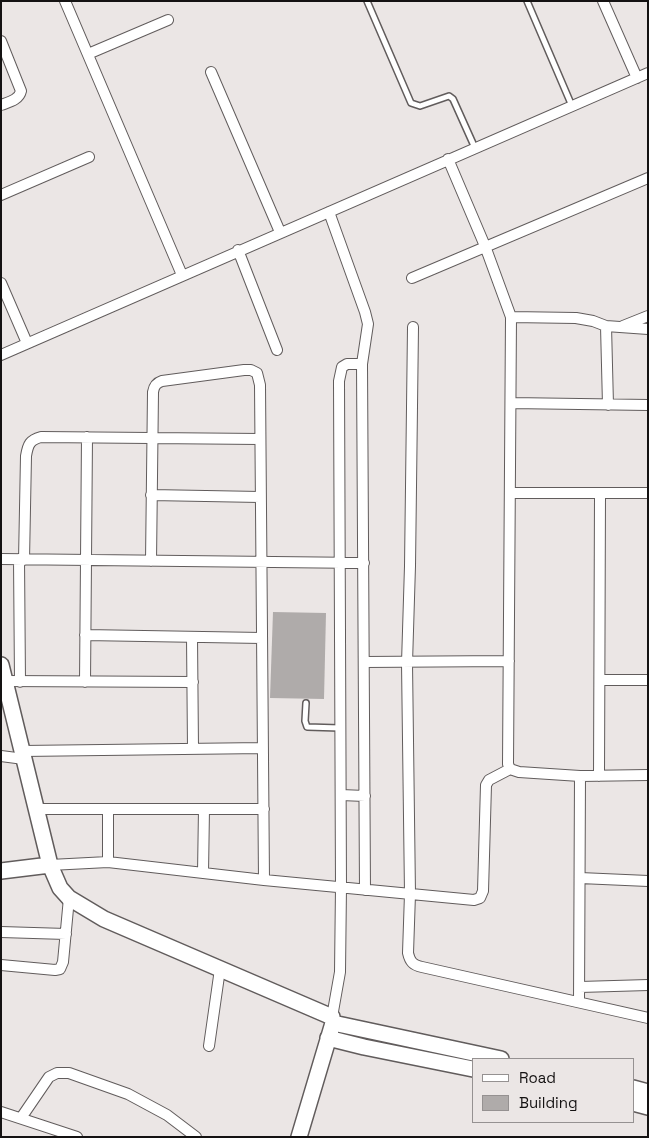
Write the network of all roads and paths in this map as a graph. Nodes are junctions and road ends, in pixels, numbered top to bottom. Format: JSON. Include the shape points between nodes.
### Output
{"nodes":[{"id":1,"x":65,"y":1,"type":"edge"},
{"id":2,"x":367,"y":1,"type":"edge"},
{"id":3,"x":527,"y":1,"type":"edge"},
{"id":4,"x":603,"y":1,"type":"edge"},
{"id":5,"x":168,"y":20,"type":"dead end"},
{"id":6,"x":1,"y":41,"type":"edge"},
{"id":7,"x":88,"y":54,"type":"junction"},
{"id":8,"x":211,"y":72,"type":"dead end"},
{"id":9,"x":648,"y":73,"type":"edge"},
{"id":10,"x":637,"y":78,"type":"junction"},
{"id":11,"x":1,"y":105,"type":"edge"},
{"id":12,"x":572,"y":106,"type":"junction"},
{"id":13,"x":475,"y":148,"type":"junction"},
{"id":14,"x":89,"y":158,"type":"dead end"},
{"id":15,"x":448,"y":160,"type":"junction"},
{"id":16,"x":648,"y":178,"type":"edge"},
{"id":17,"x":1,"y":195,"type":"edge"},
{"id":18,"x":329,"y":212,"type":"junction"},
{"id":19,"x":280,"y":232,"type":"junction"},
{"id":20,"x":485,"y":246,"type":"junction"},
{"id":21,"x":238,"y":250,"type":"junction"},
{"id":22,"x":182,"y":275,"type":"junction"},
{"id":23,"x":412,"y":278,"type":"dead end"},
{"id":24,"x":1,"y":283,"type":"edge"},
{"id":25,"x":648,"y":316,"type":"edge"},
{"id":26,"x":512,"y":317,"type":"junction"},
{"id":27,"x":413,"y":326,"type":"dead end"},
{"id":28,"x":606,"y":326,"type":"junction"},
{"id":29,"x":620,"y":328,"type":"junction"},
{"id":30,"x":648,"y":329,"type":"edge"},
{"id":31,"x":27,"y":343,"type":"junction"},
{"id":32,"x":278,"y":350,"type":"dead end"},
{"id":33,"x":1,"y":354,"type":"edge"},
{"id":34,"x":362,"y":364,"type":"junction"},
{"id":35,"x":511,"y":403,"type":"junction"},
{"id":36,"x":608,"y":405,"type":"junction"},
{"id":37,"x":648,"y":405,"type":"edge"},
{"id":38,"x":87,"y":437,"type":"junction"},
{"id":39,"x":152,"y":438,"type":"junction"},
{"id":40,"x":260,"y":439,"type":"junction"},
{"id":41,"x":510,"y":493,"type":"junction"},
{"id":42,"x":600,"y":494,"type":"junction"},
{"id":43,"x":648,"y":494,"type":"edge"},
{"id":44,"x":151,"y":495,"type":"junction"},
{"id":45,"x":260,"y":497,"type":"junction"},
{"id":46,"x":1,"y":559,"type":"edge"},
{"id":47,"x":22,"y":560,"type":"junction"},
{"id":48,"x":86,"y":560,"type":"junction"},
{"id":49,"x":151,"y":561,"type":"junction"},
{"id":50,"x":261,"y":562,"type":"junction"},
{"id":51,"x":340,"y":563,"type":"junction"},
{"id":52,"x":364,"y":563,"type":"junction"},
{"id":53,"x":86,"y":636,"type":"junction"},
{"id":54,"x":192,"y":637,"type":"junction"},
{"id":55,"x":262,"y":638,"type":"junction"},
{"id":56,"x":508,"y":661,"type":"junction"},
{"id":57,"x":364,"y":662,"type":"junction"},
{"id":58,"x":407,"y":663,"type":"junction"},
{"id":59,"x":1,"y":666,"type":"edge"},
{"id":60,"x":600,"y":680,"type":"junction"},
{"id":61,"x":648,"y":680,"type":"edge"},
{"id":62,"x":12,"y":682,"type":"junction"},
{"id":63,"x":85,"y":682,"type":"junction"},
{"id":64,"x":193,"y":682,"type":"junction"},
{"id":65,"x":306,"y":703,"type":"dead end"},
{"id":66,"x":340,"y":728,"type":"junction"},
{"id":67,"x":263,"y":748,"type":"junction"},
{"id":68,"x":193,"y":749,"type":"junction"},
{"id":69,"x":23,"y":755,"type":"junction"},
{"id":70,"x":1,"y":756,"type":"edge"},
{"id":71,"x":510,"y":769,"type":"junction"},
{"id":72,"x":648,"y":775,"type":"edge"},
{"id":73,"x":580,"y":776,"type":"junction"},
{"id":74,"x":599,"y":776,"type":"junction"},
{"id":75,"x":341,"y":795,"type":"junction"},
{"id":76,"x":365,"y":796,"type":"junction"},
{"id":77,"x":36,"y":809,"type":"junction"},
{"id":78,"x":108,"y":809,"type":"junction"},
{"id":79,"x":204,"y":809,"type":"junction"},
{"id":80,"x":264,"y":809,"type":"junction"},
{"id":81,"x":108,"y":862,"type":"junction"},
{"id":82,"x":50,"y":865,"type":"junction"},
{"id":83,"x":2,"y":870,"type":"edge"},
{"id":84,"x":203,"y":873,"type":"junction"},
{"id":85,"x":580,"y":878,"type":"junction"},
{"id":86,"x":264,"y":880,"type":"junction"},
{"id":87,"x":648,"y":881,"type":"edge"},
{"id":88,"x":341,"y":887,"type":"junction"},
{"id":89,"x":365,"y":890,"type":"junction"},
{"id":90,"x":410,"y":894,"type":"junction"},
{"id":91,"x":69,"y":898,"type":"junction"},
{"id":92,"x":1,"y":932,"type":"edge"},
{"id":93,"x":66,"y":934,"type":"junction"},
{"id":94,"x":1,"y":965,"type":"edge"},
{"id":95,"x":220,"y":969,"type":"junction"},
{"id":96,"x":648,"y":985,"type":"edge"},
{"id":97,"x":580,"y":987,"type":"junction"},
{"id":98,"x":579,"y":1002,"type":"junction"},
{"id":99,"x":648,"y":1018,"type":"edge"},
{"id":100,"x":331,"y":1026,"type":"junction"},
{"id":101,"x":209,"y":1046,"type":"dead end"},
{"id":102,"x":495,"y":1058,"type":"edge"},
{"id":103,"x":472,"y":1069,"type":"edge"},
{"id":104,"x":634,"y":1088,"type":"edge"},
{"id":105,"x":648,"y":1092,"type":"edge"},
{"id":106,"x":634,"y":1104,"type":"edge"},
{"id":107,"x":648,"y":1107,"type":"edge"},
{"id":108,"x":1,"y":1112,"type":"edge"},
{"id":109,"x":21,"y":1118,"type":"junction"},
{"id":110,"x":77,"y":1137,"type":"edge"},
{"id":111,"x":196,"y":1137,"type":"edge"},
{"id":112,"x":300,"y":1137,"type":"edge"}],
"edges":[{"from":1,"to":7,"type":"street"},
{"from":2,"to":13,"type":"lane","via":[[411,103],[420,106],[449,96]]},
{"from":3,"to":12,"type":"lane"},
{"from":4,"to":10,"type":"street"},
{"from":5,"to":7,"type":"street"},
{"from":6,"to":11,"type":"street","via":[[21,91],[16,99]]},
{"from":7,"to":22,"type":"street"},
{"from":8,"to":19,"type":"street"},
{"from":9,"to":10,"type":"street"},
{"from":10,"to":12,"type":"street"},
{"from":12,"to":13,"type":"street"},
{"from":13,"to":15,"type":"street"},
{"from":14,"to":17,"type":"street"},
{"from":15,"to":18,"type":"street"},
{"from":15,"to":20,"type":"street"},
{"from":16,"to":20,"type":"street"},
{"from":18,"to":19,"type":"street"},
{"from":18,"to":34,"type":"street","via":[[368,324]]},
{"from":19,"to":21,"type":"street"},
{"from":20,"to":23,"type":"street"},
{"from":20,"to":26,"type":"street"},
{"from":21,"to":22,"type":"street"},
{"from":21,"to":32,"type":"street"},
{"from":22,"to":31,"type":"street"},
{"from":24,"to":31,"type":"street"},
{"from":25,"to":29,"type":"street"},
{"from":26,"to":28,"type":"street","via":[[576,318]]},
{"from":26,"to":35,"type":"street"},
{"from":27,"to":58,"type":"street"},
{"from":28,"to":29,"type":"street"},
{"from":28,"to":36,"type":"street"},
{"from":29,"to":30,"type":"street"},
{"from":31,"to":33,"type":"street"},
{"from":34,"to":51,"type":"street","via":[[342,367],[339,380]]},
{"from":34,"to":52,"type":"street"},
{"from":35,"to":36,"type":"street"},
{"from":35,"to":41,"type":"street"},
{"from":36,"to":37,"type":"street"},
{"from":38,"to":39,"type":"street"},
{"from":38,"to":47,"type":"street","via":[[41,437],[28,445]]},
{"from":38,"to":48,"type":"street"},
{"from":39,"to":40,"type":"street"},
{"from":39,"to":40,"type":"street","via":[[152,392],[157,383],[251,370],[260,378]]},
{"from":39,"to":44,"type":"street"},
{"from":40,"to":45,"type":"street"},
{"from":41,"to":42,"type":"street"},
{"from":41,"to":56,"type":"street"},
{"from":42,"to":43,"type":"street"},
{"from":42,"to":60,"type":"street"},
{"from":44,"to":45,"type":"street"},
{"from":44,"to":49,"type":"street"},
{"from":45,"to":50,"type":"street"},
{"from":46,"to":47,"type":"street"},
{"from":47,"to":48,"type":"street"},
{"from":47,"to":62,"type":"street"},
{"from":48,"to":49,"type":"street"},
{"from":48,"to":53,"type":"street"},
{"from":49,"to":50,"type":"street"},
{"from":50,"to":51,"type":"street"},
{"from":50,"to":55,"type":"street"},
{"from":51,"to":52,"type":"street"},
{"from":51,"to":66,"type":"street"},
{"from":52,"to":57,"type":"street"},
{"from":53,"to":54,"type":"street"},
{"from":53,"to":63,"type":"street"},
{"from":54,"to":55,"type":"street"},
{"from":54,"to":64,"type":"street"},
{"from":55,"to":67,"type":"street"},
{"from":56,"to":58,"type":"street"},
{"from":56,"to":71,"type":"street"},
{"from":57,"to":58,"type":"street"},
{"from":57,"to":76,"type":"street"},
{"from":58,"to":90,"type":"street"},
{"from":59,"to":62,"type":"street"},
{"from":60,"to":61,"type":"street"},
{"from":60,"to":74,"type":"street"},
{"from":62,"to":63,"type":"street"},
{"from":62,"to":69,"type":"street"},
{"from":63,"to":64,"type":"street"},
{"from":64,"to":68,"type":"street"},
{"from":65,"to":66,"type":"lane","via":[[307,727]]},
{"from":66,"to":75,"type":"street"},
{"from":67,"to":68,"type":"street"},
{"from":67,"to":80,"type":"street"},
{"from":68,"to":69,"type":"street"},
{"from":69,"to":70,"type":"street"},
{"from":69,"to":77,"type":"street"},
{"from":71,"to":73,"type":"street"},
{"from":71,"to":90,"type":"street","via":[[486,785],[482,895],[474,900]]},
{"from":72,"to":74,"type":"street"},
{"from":73,"to":74,"type":"street"},
{"from":73,"to":85,"type":"street"},
{"from":75,"to":76,"type":"street"},
{"from":75,"to":88,"type":"street"},
{"from":76,"to":89,"type":"street"},
{"from":77,"to":78,"type":"street"},
{"from":77,"to":82,"type":"street"},
{"from":78,"to":79,"type":"street"},
{"from":78,"to":81,"type":"street"},
{"from":79,"to":80,"type":"street"},
{"from":79,"to":84,"type":"street"},
{"from":80,"to":86,"type":"street"},
{"from":81,"to":82,"type":"street"},
{"from":81,"to":84,"type":"street"},
{"from":82,"to":83,"type":"street"},
{"from":82,"to":91,"type":"street","via":[[60,888]]},
{"from":84,"to":86,"type":"street"},
{"from":85,"to":87,"type":"street"},
{"from":85,"to":97,"type":"street"},
{"from":86,"to":88,"type":"street"},
{"from":88,"to":89,"type":"street"},
{"from":88,"to":100,"type":"street","via":[[340,972]]},
{"from":89,"to":90,"type":"street"},
{"from":90,"to":98,"type":"street","via":[[408,953],[415,965]]},
{"from":91,"to":93,"type":"street"},
{"from":91,"to":95,"type":"street","via":[[104,919]]},
{"from":92,"to":93,"type":"street"},
{"from":93,"to":94,"type":"street","via":[[60,969]]},
{"from":95,"to":100,"type":"street"},
{"from":95,"to":101,"type":"street"},
{"from":96,"to":97,"type":"street"},
{"from":97,"to":98,"type":"street"},
{"from":98,"to":99,"type":"street"},
{"from":100,"to":102,"type":"street"},
{"from":100,"to":103,"type":"street","via":[[364,1047]]},
{"from":100,"to":112,"type":"street"},
{"from":104,"to":105,"type":"street"},
{"from":106,"to":107,"type":"street"},
{"from":108,"to":109,"type":"street"},
{"from":109,"to":110,"type":"street"},
{"from":109,"to":111,"type":"street","via":[[50,1076],[69,1073],[128,1094],[167,1115]]}]}
